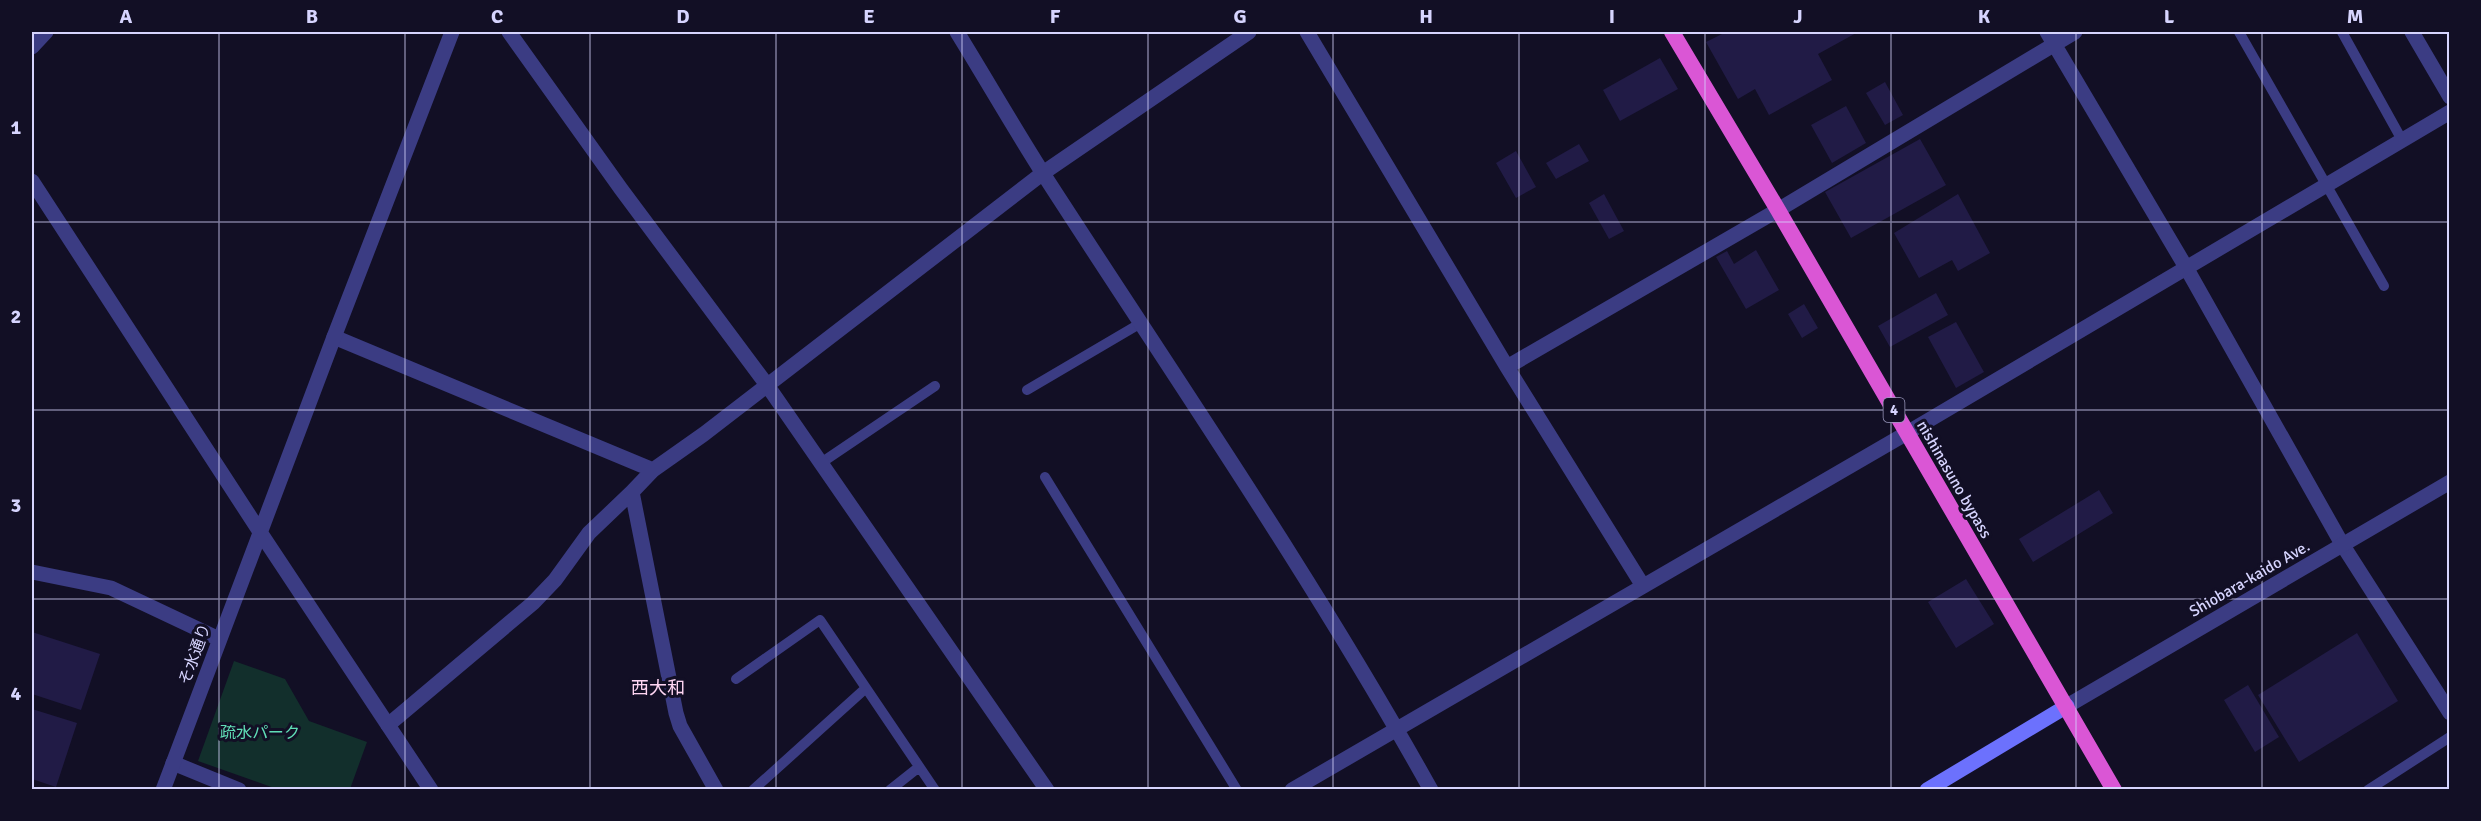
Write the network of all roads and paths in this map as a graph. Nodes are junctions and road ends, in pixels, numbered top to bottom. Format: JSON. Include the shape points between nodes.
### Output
{"nodes":[{"id":1,"x":46,"y":32,"type":"edge"},
{"id":2,"x":452,"y":32,"type":"edge"},
{"id":3,"x":509,"y":32,"type":"edge"},
{"id":4,"x":957,"y":32,"type":"edge"},
{"id":5,"x":1250,"y":32,"type":"edge"},
{"id":6,"x":1306,"y":32,"type":"edge"},
{"id":7,"x":1672,"y":32,"type":"edge"},
{"id":8,"x":2075,"y":32,"type":"edge"},
{"id":9,"x":2239,"y":32,"type":"edge"},
{"id":10,"x":2342,"y":32,"type":"edge"},
{"id":11,"x":2412,"y":32,"type":"edge"},
{"id":12,"x":2051,"y":38,"type":"edge"},
{"id":13,"x":32,"y":46,"type":"edge"},
{"id":14,"x":2450,"y":97,"type":"edge"},
{"id":15,"x":2450,"y":112,"type":"edge"},
{"id":16,"x":2402,"y":140,"type":"junction"},
{"id":17,"x":1043,"y":173,"type":"junction"},
{"id":18,"x":32,"y":181,"type":"edge"},
{"id":19,"x":2328,"y":184,"type":"junction"},
{"id":20,"x":1778,"y":210,"type":"junction"},
{"id":21,"x":2187,"y":269,"type":"junction"},
{"id":22,"x":2384,"y":286,"type":"dead end"},
{"id":23,"x":1142,"y":323,"type":"junction"},
{"id":24,"x":334,"y":336,"type":"junction"},
{"id":25,"x":1507,"y":367,"type":"junction"},
{"id":26,"x":767,"y":384,"type":"junction"},
{"id":27,"x":935,"y":386,"type":"dead end"},
{"id":28,"x":1026,"y":390,"type":"dead end"},
{"id":29,"x":1907,"y":433,"type":"junction"},
{"id":30,"x":821,"y":463,"type":"junction"},
{"id":31,"x":653,"y":470,"type":"junction"},
{"id":32,"x":1045,"y":477,"type":"dead end"},
{"id":33,"x":2450,"y":482,"type":"edge"},
{"id":34,"x":632,"y":492,"type":"junction"},
{"id":35,"x":260,"y":532,"type":"junction"},
{"id":36,"x":2342,"y":544,"type":"junction"},
{"id":37,"x":32,"y":572,"type":"edge"},
{"id":38,"x":1642,"y":586,"type":"junction"},
{"id":39,"x":219,"y":639,"type":"junction"},
{"id":40,"x":736,"y":679,"type":"dead end"},
{"id":41,"x":866,"y":688,"type":"junction"},
{"id":42,"x":2067,"y":706,"type":"junction"},
{"id":43,"x":2450,"y":713,"type":"edge"},
{"id":44,"x":388,"y":725,"type":"junction"},
{"id":45,"x":1397,"y":729,"type":"junction"},
{"id":46,"x":2450,"y":737,"type":"edge"},
{"id":47,"x":173,"y":764,"type":"junction"},
{"id":48,"x":919,"y":767,"type":"junction"},
{"id":49,"x":163,"y":789,"type":"edge"},
{"id":50,"x":239,"y":789,"type":"edge"},
{"id":51,"x":431,"y":789,"type":"edge"},
{"id":52,"x":716,"y":789,"type":"edge"},
{"id":53,"x":753,"y":789,"type":"edge"},
{"id":54,"x":890,"y":789,"type":"edge"},
{"id":55,"x":935,"y":789,"type":"edge"},
{"id":56,"x":1047,"y":789,"type":"edge"},
{"id":57,"x":1237,"y":789,"type":"edge"},
{"id":58,"x":1292,"y":789,"type":"edge"},
{"id":59,"x":1431,"y":789,"type":"edge"},
{"id":60,"x":1927,"y":789,"type":"edge"},
{"id":61,"x":2114,"y":789,"type":"edge"},
{"id":62,"x":2368,"y":789,"type":"edge"}],
"edges":[{"from":1,"to":13,"type":"street"},
{"from":2,"to":24,"type":"street","name":"そ水通り"},
{"from":3,"to":26,"type":"street"},
{"from":4,"to":17,"type":"street"},
{"from":5,"to":17,"type":"street"},
{"from":6,"to":25,"type":"street"},
{"from":7,"to":20,"type":"highway","name":"nishinasuno bypass","number":"4"},
{"from":8,"to":12,"type":"street"},
{"from":9,"to":19,"type":"lane"},
{"from":10,"to":16,"type":"lane"},
{"from":11,"to":14,"type":"street"},
{"from":12,"to":20,"type":"street"},
{"from":12,"to":21,"type":"street"},
{"from":15,"to":16,"type":"street"},
{"from":16,"to":19,"type":"street"},
{"from":17,"to":23,"type":"street"},
{"from":17,"to":26,"type":"street"},
{"from":18,"to":35,"type":"street"},
{"from":19,"to":21,"type":"street"},
{"from":19,"to":22,"type":"lane"},
{"from":20,"to":25,"type":"street"},
{"from":20,"to":29,"type":"highway","name":"nishinasuno bypass","number":"4"},
{"from":21,"to":29,"type":"street"},
{"from":21,"to":36,"type":"street"},
{"from":23,"to":28,"type":"lane"},
{"from":23,"to":45,"type":"street"},
{"from":24,"to":31,"type":"street"},
{"from":24,"to":35,"type":"street","name":"そ水通り"},
{"from":25,"to":38,"type":"street"},
{"from":26,"to":30,"type":"street"},
{"from":26,"to":31,"type":"street"},
{"from":27,"to":30,"type":"lane"},
{"from":29,"to":38,"type":"street"},
{"from":29,"to":42,"type":"highway","name":"nishinasuno bypass","number":"4"},
{"from":30,"to":56,"type":"street"},
{"from":31,"to":34,"type":"street"},
{"from":32,"to":57,"type":"lane"},
{"from":33,"to":36,"type":"street","name":"Shiobara-kaido Ave."},
{"from":34,"to":44,"type":"street","via":[[589,533],[533,603]]},
{"from":34,"to":52,"type":"street","via":[[676,713]]},
{"from":35,"to":39,"type":"street","name":"そ水通り"},
{"from":35,"to":44,"type":"street"},
{"from":36,"to":42,"type":"street","name":"Shiobara-kaido Ave."},
{"from":36,"to":43,"type":"street"},
{"from":37,"to":39,"type":"street","via":[[111,588]]},
{"from":38,"to":45,"type":"street"},
{"from":39,"to":47,"type":"street","name":"そ水通り"},
{"from":40,"to":41,"type":"lane","via":[[820,620]]},
{"from":41,"to":48,"type":"lane"},
{"from":41,"to":53,"type":"lane"},
{"from":42,"to":60,"type":"main road"},
{"from":42,"to":61,"type":"highway","name":"nishinasuno bypass","number":"4"},
{"from":44,"to":51,"type":"street"},
{"from":45,"to":58,"type":"street"},
{"from":45,"to":59,"type":"street"},
{"from":46,"to":62,"type":"lane"},
{"from":47,"to":49,"type":"street","name":"そ水通り"},
{"from":47,"to":50,"type":"street"},
{"from":48,"to":54,"type":"lane"},
{"from":48,"to":55,"type":"lane"}]}
